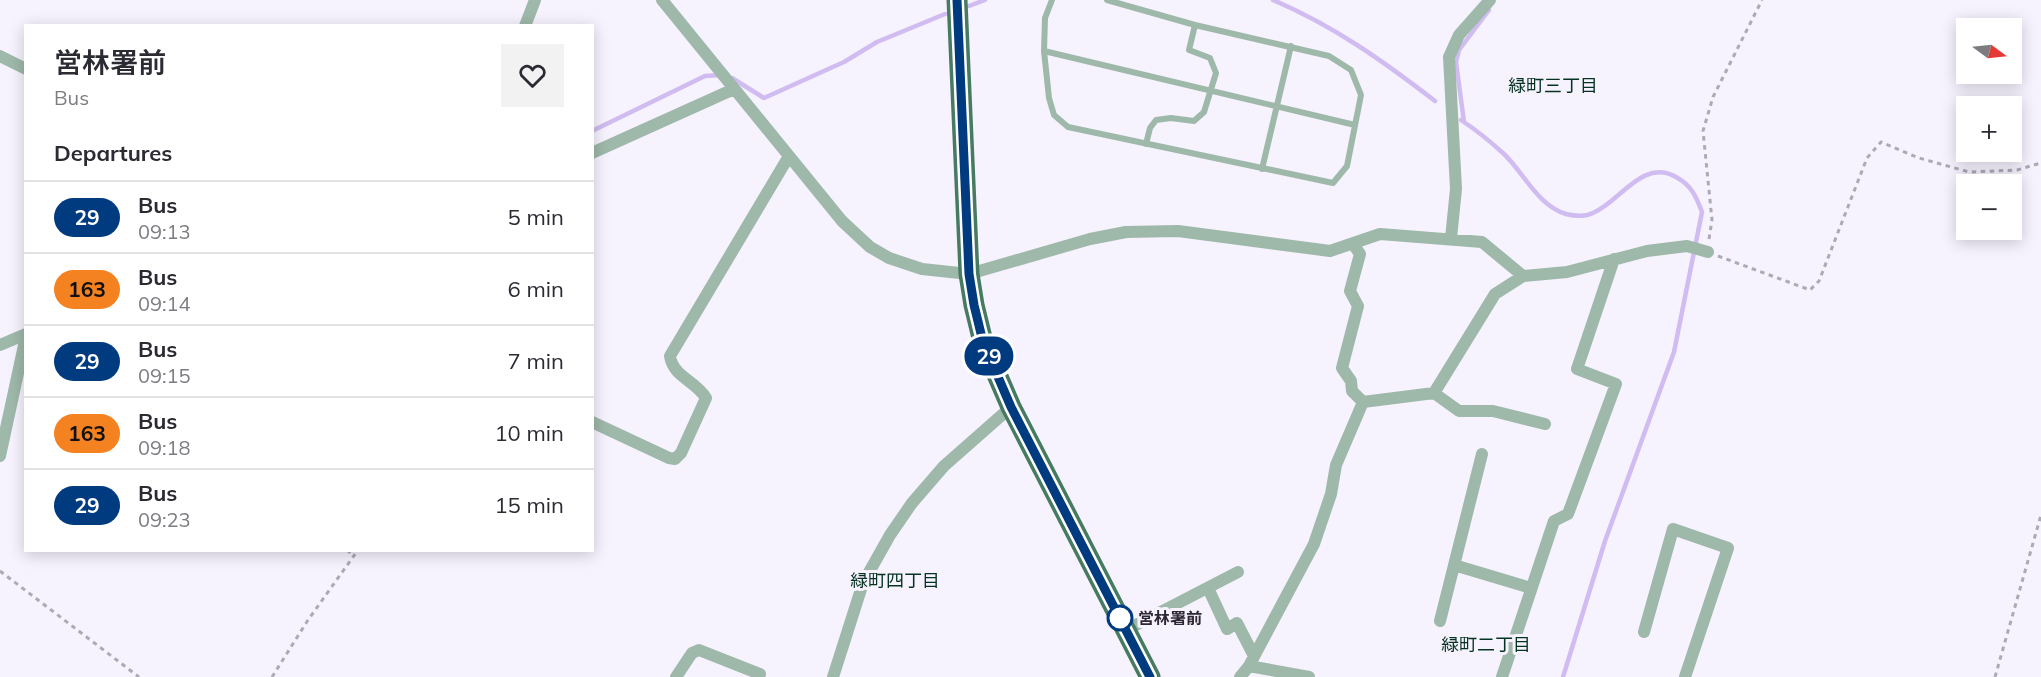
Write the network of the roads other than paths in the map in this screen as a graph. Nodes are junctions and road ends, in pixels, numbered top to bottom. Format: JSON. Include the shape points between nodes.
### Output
{"nodes":[{"id":1,"x":535,"y":0,"type":"edge"},
{"id":2,"x":662,"y":0,"type":"edge"},
{"id":3,"x":957,"y":0,"type":"edge"},
{"id":4,"x":1052,"y":0,"type":"edge"},
{"id":5,"x":1107,"y":0,"type":"edge"},
{"id":6,"x":1490,"y":0,"type":"edge"},
{"id":7,"x":526,"y":24,"type":"edge"},
{"id":8,"x":1194,"y":25,"type":"junction"},
{"id":9,"x":1291,"y":46,"type":"junction"},
{"id":10,"x":1044,"y":51,"type":"junction"},
{"id":11,"x":0,"y":56,"type":"edge"},
{"id":12,"x":24,"y":68,"type":"edge"},
{"id":13,"x":734,"y":89,"type":"junction"},
{"id":14,"x":1211,"y":90,"type":"junction"},
{"id":15,"x":1278,"y":106,"type":"junction"},
{"id":16,"x":1355,"y":125,"type":"junction"},
{"id":17,"x":1146,"y":144,"type":"junction"},
{"id":18,"x":594,"y":152,"type":"edge"},
{"id":19,"x":789,"y":156,"type":"junction"},
{"id":20,"x":1262,"y":169,"type":"junction"},
{"id":21,"x":1450,"y":238,"type":"junction"},
{"id":22,"x":1353,"y":244,"type":"junction"},
{"id":23,"x":1708,"y":252,"type":"road end"},
{"id":24,"x":1614,"y":259,"type":"junction"},
{"id":25,"x":969,"y":274,"type":"junction"},
{"id":26,"x":1523,"y":276,"type":"junction"},
{"id":27,"x":24,"y":336,"type":"edge"},
{"id":28,"x":24,"y":344,"type":"edge"},
{"id":29,"x":0,"y":345,"type":"edge"},
{"id":30,"x":1434,"y":393,"type":"junction"},
{"id":31,"x":1364,"y":402,"type":"junction"},
{"id":32,"x":1011,"y":407,"type":"junction"},
{"id":33,"x":594,"y":423,"type":"edge"},
{"id":34,"x":1545,"y":424,"type":"dead end"},
{"id":35,"x":1482,"y":454,"type":"dead end"},
{"id":36,"x":0,"y":456,"type":"edge"},
{"id":37,"x":1454,"y":565,"type":"junction"},
{"id":38,"x":1238,"y":572,"type":"dead end"},
{"id":39,"x":1208,"y":588,"type":"junction"},
{"id":40,"x":1531,"y":588,"type":"junction"},
{"id":41,"x":1440,"y":621,"type":"dead end"},
{"id":42,"x":1126,"y":630,"type":"junction"},
{"id":43,"x":1644,"y":633,"type":"dead end"},
{"id":44,"x":1251,"y":661,"type":"junction"},
{"id":45,"x":762,"y":676,"type":"edge"},
{"id":46,"x":676,"y":677,"type":"edge"},
{"id":47,"x":833,"y":677,"type":"edge"},
{"id":48,"x":1150,"y":677,"type":"edge"},
{"id":49,"x":1240,"y":677,"type":"edge"},
{"id":50,"x":1309,"y":677,"type":"edge"},
{"id":51,"x":1502,"y":677,"type":"edge"},
{"id":52,"x":1685,"y":677,"type":"edge"}],
"edges":[{"from":1,"to":7,"type":"street"},
{"from":2,"to":13,"type":"street"},
{"from":3,"to":25,"type":"highway"},
{"from":4,"to":10,"type":"lane","via":[[1046,18]]},
{"from":5,"to":8,"type":"lane"},
{"from":6,"to":21,"type":"street","via":[[1459,35],[1449,57],[1456,189]]},
{"from":8,"to":9,"type":"lane"},
{"from":8,"to":14,"type":"lane","via":[[1189,50],[1210,58],[1216,74]]},
{"from":9,"to":15,"type":"lane"},
{"from":9,"to":16,"type":"lane","via":[[1329,56],[1351,70],[1360,95]]},
{"from":10,"to":14,"type":"lane"},
{"from":10,"to":17,"type":"lane","via":[[1054,115],[1068,127]]},
{"from":11,"to":12,"type":"street"},
{"from":13,"to":18,"type":"street"},
{"from":13,"to":19,"type":"street"},
{"from":14,"to":15,"type":"lane"},
{"from":14,"to":17,"type":"lane","via":[[1204,112],[1194,121],[1156,120]]},
{"from":15,"to":16,"type":"lane"},
{"from":15,"to":20,"type":"lane"},
{"from":16,"to":20,"type":"lane","via":[[1347,166],[1333,183]]},
{"from":17,"to":20,"type":"lane"},
{"from":19,"to":25,"type":"street","via":[[842,221],[870,247],[922,269]]},
{"from":19,"to":33,"type":"street","via":[[670,356],[671,365],[706,398],[681,453],[675,459],[669,458]]},
{"from":21,"to":22,"type":"street","via":[[1380,234]]},
{"from":21,"to":26,"type":"street","via":[[1482,242]]},
{"from":22,"to":25,"type":"street","via":[[1330,251],[1178,231],[1126,232]]},
{"from":22,"to":31,"type":"street","via":[[1360,254],[1350,291],[1358,306],[1342,368],[1351,381],[1352,391]]},
{"from":23,"to":24,"type":"street","via":[[1687,246]]},
{"from":24,"to":26,"type":"street","via":[[1567,272]]},
{"from":24,"to":40,"type":"street","via":[[1577,369],[1616,384],[1568,514],[1554,520]]},
{"from":25,"to":32,"type":"highway","via":[[983,342]]},
{"from":26,"to":30,"type":"street","via":[[1495,294]]},
{"from":27,"to":29,"type":"street"},
{"from":28,"to":36,"type":"street"},
{"from":30,"to":31,"type":"street"},
{"from":30,"to":34,"type":"street","via":[[1459,411],[1493,411]]},
{"from":31,"to":44,"type":"street","via":[[1336,465],[1314,544]]},
{"from":32,"to":42,"type":"highway"},
{"from":32,"to":47,"type":"street","via":[[944,466],[890,535],[862,583]]},
{"from":35,"to":37,"type":"street"},
{"from":37,"to":40,"type":"street"},
{"from":37,"to":41,"type":"street"},
{"from":38,"to":39,"type":"street"},
{"from":39,"to":42,"type":"street"},
{"from":39,"to":44,"type":"street","via":[[1227,628],[1237,623]]},
{"from":40,"to":51,"type":"street"},
{"from":42,"to":48,"type":"highway"},
{"from":43,"to":52,"type":"street","via":[[1673,529],[1728,548]]},
{"from":44,"to":49,"type":"street"},
{"from":44,"to":50,"type":"street"},
{"from":45,"to":46,"type":"street","via":[[699,650],[692,653]]}]}
